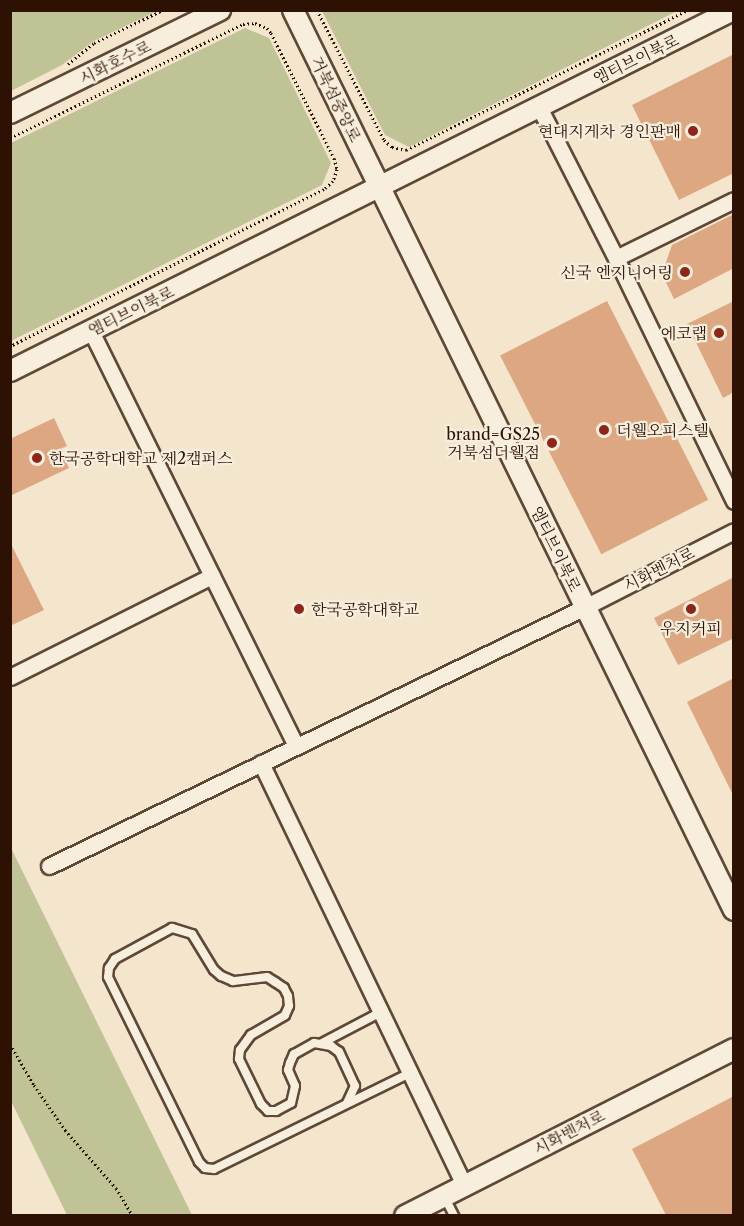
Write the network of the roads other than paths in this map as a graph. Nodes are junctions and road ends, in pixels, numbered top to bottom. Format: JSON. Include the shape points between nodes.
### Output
{"nodes":[{"id":1,"x":220,"y":10,"type":"edge"},
{"id":2,"x":293,"y":10,"type":"edge"},
{"id":3,"x":733,"y":10,"type":"edge"},
{"id":4,"x":539,"y":107,"type":"junction"},
{"id":5,"x":10,"y":113,"type":"edge"},
{"id":6,"x":380,"y":186,"type":"junction"},
{"id":7,"x":734,"y":200,"type":"edge"},
{"id":8,"x":616,"y":258,"type":"junction"},
{"id":9,"x":91,"y":331,"type":"junction"},
{"id":10,"x":10,"y":371,"type":"edge"},
{"id":11,"x":734,"y":501,"type":"edge"},
{"id":12,"x":734,"y":531,"type":"edge"},
{"id":13,"x":212,"y":576,"type":"junction"},
{"id":14,"x":585,"y":608,"type":"junction"},
{"id":15,"x":10,"y":677,"type":"edge"},
{"id":16,"x":296,"y":746,"type":"junction"},
{"id":17,"x":261,"y":764,"type":"junction"},
{"id":18,"x":48,"y":866,"type":"dead end"},
{"id":19,"x":734,"y":910,"type":"edge"},
{"id":20,"x":381,"y":1012,"type":"junction"},
{"id":21,"x":322,"y":1043,"type":"junction"},
{"id":22,"x":734,"y":1049,"type":"edge"},
{"id":23,"x":410,"y":1073,"type":"junction"},
{"id":24,"x":347,"y":1104,"type":"junction"},
{"id":25,"x":464,"y":1185,"type":"junction"},
{"id":26,"x":444,"y":1196,"type":"junction"},
{"id":27,"x":405,"y":1215,"type":"edge"},
{"id":28,"x":454,"y":1215,"type":"edge"}],
"edges":[{"from":1,"to":5,"type":"street","name":"시화호수로"},
{"from":2,"to":6,"type":"street","name":"거북섬중앙로"},
{"from":3,"to":4,"type":"street","name":"엠티브이북로"},
{"from":4,"to":6,"type":"street","name":"엠티브이북로"},
{"from":4,"to":8,"type":"street"},
{"from":6,"to":9,"type":"street","name":"엠티브이북로"},
{"from":6,"to":14,"type":"street","name":"엠티브이북로"},
{"from":7,"to":8,"type":"street"},
{"from":8,"to":11,"type":"street"},
{"from":9,"to":10,"type":"street","name":"엠티브이북로"},
{"from":9,"to":13,"type":"street"},
{"from":12,"to":14,"type":"street","name":"시화벤처로"},
{"from":13,"to":15,"type":"street"},
{"from":13,"to":16,"type":"street"},
{"from":14,"to":16,"type":"street","name":"시화벤처로"},
{"from":14,"to":19,"type":"street","name":"엠티브이북로"},
{"from":16,"to":17,"type":"street","name":"시화벤처로"},
{"from":17,"to":18,"type":"street","name":"시화벤처로"},
{"from":17,"to":20,"type":"street"},
{"from":20,"to":21,"type":"lane"},
{"from":20,"to":23,"type":"street"},
{"from":21,"to":24,"type":"lane","via":[[339,1052],[356,1086]]},
{"from":21,"to":24,"type":"lane","via":[[303,1047],[294,1054],[288,1070],[295,1086],[291,1103],[276,1112],[268,1111],[243,1068],[240,1050],[251,1035],[285,1015],[289,1006],[285,988],[267,977],[233,981],[221,976],[192,934],[181,929],[172,928],[115,960],[109,968],[108,978],[205,1168],[214,1169]]},
{"from":22,"to":25,"type":"street","name":"시화벤처로"},
{"from":23,"to":24,"type":"lane"},
{"from":23,"to":25,"type":"street"},
{"from":25,"to":26,"type":"street","name":"시화벤처로"},
{"from":26,"to":27,"type":"street","name":"시화벤처로"},
{"from":26,"to":28,"type":"lane"}]}
